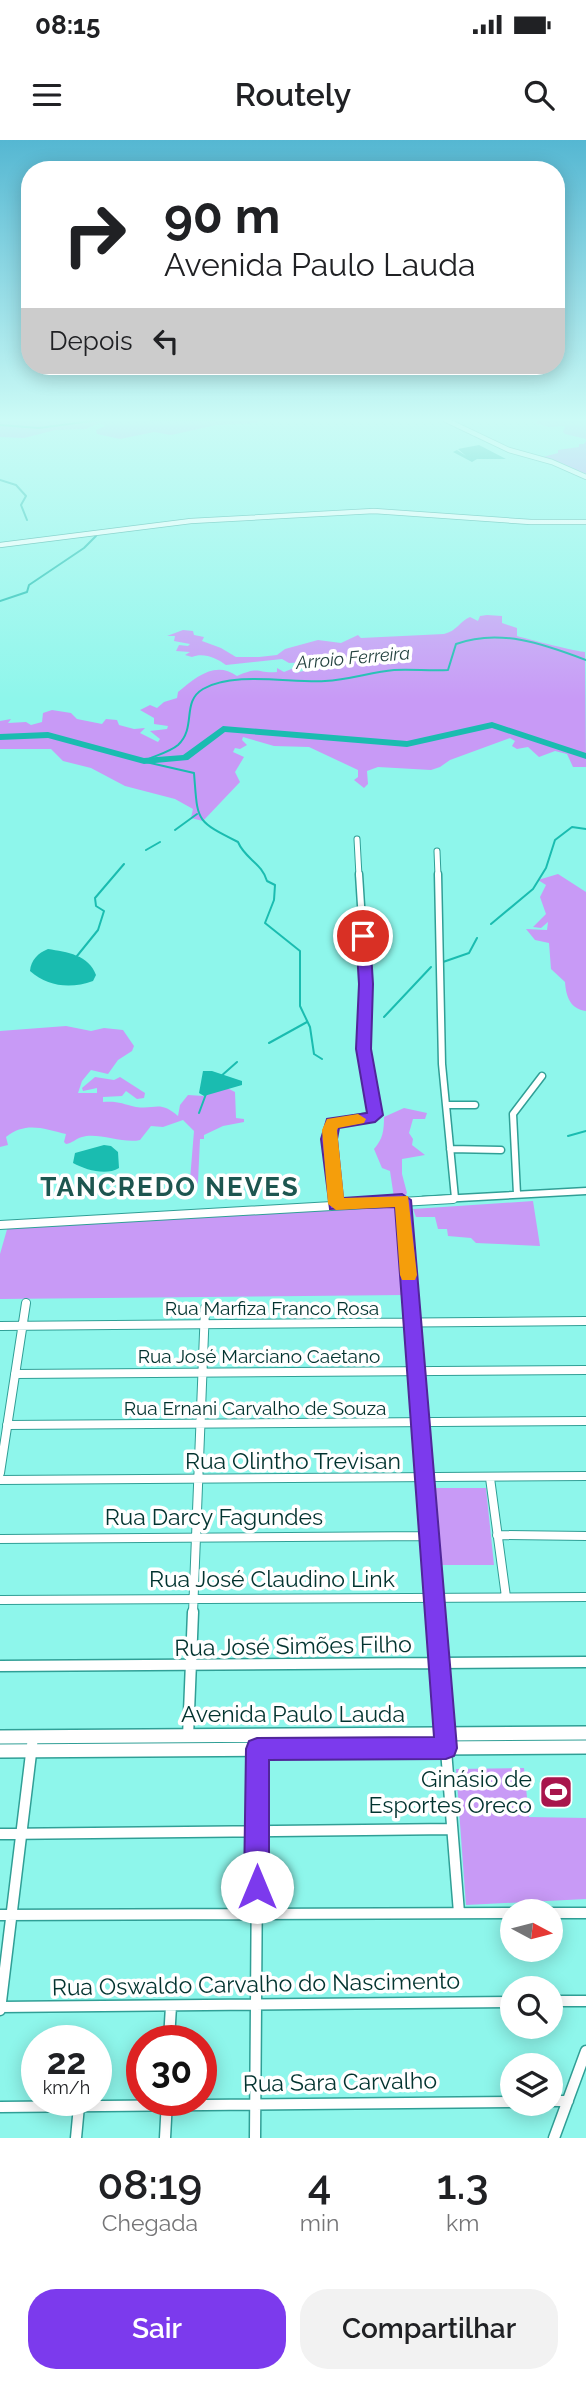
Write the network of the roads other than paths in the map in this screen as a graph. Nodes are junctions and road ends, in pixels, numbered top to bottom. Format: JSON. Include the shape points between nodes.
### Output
{"nodes":[{"id":1,"x":333,"y":513,"type":"edge"},
{"id":2,"x":406,"y":513,"type":"edge"},
{"id":3,"x":586,"y":522,"type":"edge"},
{"id":4,"x":0,"y":545,"type":"edge"},
{"id":5,"x":357,"y":839,"type":"dead end"},
{"id":6,"x":437,"y":851,"type":"dead end"},
{"id":7,"x":541,"y":1076,"type":"dead end"},
{"id":8,"x":446,"y":1105,"type":"junction"},
{"id":9,"x":475,"y":1105,"type":"dead end"},
{"id":10,"x":450,"y":1149,"type":"junction"},
{"id":11,"x":501,"y":1150,"type":"dead end"},
{"id":12,"x":586,"y":1191,"type":"edge"},
{"id":13,"x":517,"y":1194,"type":"junction"},
{"id":14,"x":455,"y":1198,"type":"junction"},
{"id":15,"x":402,"y":1200,"type":"junction"},
{"id":16,"x":336,"y":1204,"type":"junction"},
{"id":17,"x":0,"y":1225,"type":"edge"},
{"id":18,"x":26,"y":1303,"type":"dead end"},
{"id":19,"x":205,"y":1308,"type":"dead end"},
{"id":20,"x":586,"y":1321,"type":"edge"},
{"id":21,"x":412,"y":1323,"type":"junction"},
{"id":22,"x":205,"y":1324,"type":"junction"},
{"id":23,"x":0,"y":1326,"type":"edge"},
{"id":24,"x":23,"y":1326,"type":"junction"},
{"id":25,"x":586,"y":1370,"type":"edge"},
{"id":26,"x":416,"y":1371,"type":"junction"},
{"id":27,"x":203,"y":1372,"type":"junction"},
{"id":28,"x":15,"y":1374,"type":"junction"},
{"id":29,"x":586,"y":1421,"type":"edge"},
{"id":30,"x":420,"y":1422,"type":"junction"},
{"id":31,"x":201,"y":1424,"type":"junction"},
{"id":32,"x":7,"y":1425,"type":"junction"},
{"id":33,"x":0,"y":1472,"type":"edge"},
{"id":34,"x":586,"y":1476,"type":"edge"},
{"id":35,"x":490,"y":1478,"type":"junction"},
{"id":36,"x":425,"y":1479,"type":"junction"},
{"id":37,"x":0,"y":1480,"type":"edge"},
{"id":38,"x":198,"y":1481,"type":"junction"},
{"id":39,"x":497,"y":1535,"type":"junction"},
{"id":40,"x":196,"y":1536,"type":"junction"},
{"id":41,"x":429,"y":1536,"type":"junction"},
{"id":42,"x":586,"y":1536,"type":"edge"},
{"id":43,"x":0,"y":1539,"type":"edge"},
{"id":44,"x":506,"y":1597,"type":"junction"},
{"id":45,"x":586,"y":1597,"type":"edge"},
{"id":46,"x":434,"y":1598,"type":"junction"},
{"id":47,"x":193,"y":1599,"type":"junction"},
{"id":48,"x":0,"y":1600,"type":"edge"},
{"id":49,"x":586,"y":1662,"type":"edge"},
{"id":50,"x":439,"y":1664,"type":"junction"},
{"id":51,"x":0,"y":1666,"type":"edge"},
{"id":52,"x":191,"y":1667,"type":"junction"},
{"id":53,"x":586,"y":1733,"type":"edge"},
{"id":54,"x":445,"y":1734,"type":"junction"},
{"id":55,"x":258,"y":1735,"type":"junction"},
{"id":56,"x":0,"y":1737,"type":"edge"},
{"id":57,"x":187,"y":1743,"type":"junction"},
{"id":58,"x":32,"y":1744,"type":"junction"},
{"id":59,"x":586,"y":1747,"type":"edge"},
{"id":60,"x":446,"y":1748,"type":"junction"},
{"id":61,"x":257,"y":1749,"type":"junction"},
{"id":62,"x":0,"y":1751,"type":"edge"},
{"id":63,"x":452,"y":1829,"type":"junction"},
{"id":64,"x":257,"y":1832,"type":"junction"},
{"id":65,"x":0,"y":1834,"type":"edge"},
{"id":66,"x":21,"y":1834,"type":"junction"},
{"id":67,"x":459,"y":1913,"type":"junction"},
{"id":68,"x":500,"y":1913,"type":"edge"},
{"id":69,"x":564,"y":1913,"type":"edge"},
{"id":70,"x":586,"y":1913,"type":"edge"},
{"id":71,"x":256,"y":1914,"type":"junction"},
{"id":72,"x":6,"y":1915,"type":"edge"},
{"id":73,"x":563,"y":2001,"type":"edge"},
{"id":74,"x":586,"y":2001,"type":"edge"},
{"id":75,"x":500,"y":2002,"type":"edge"},
{"id":76,"x":171,"y":2006,"type":"junction"},
{"id":77,"x":256,"y":2006,"type":"junction"},
{"id":78,"x":0,"y":2008,"type":"edge"},
{"id":79,"x":170,"y":2025,"type":"edge"},
{"id":80,"x":586,"y":2051,"type":"edge"},
{"id":81,"x":563,"y":2101,"type":"edge"},
{"id":82,"x":568,"y":2101,"type":"junction"},
{"id":83,"x":500,"y":2102,"type":"edge"},
{"id":84,"x":217,"y":2104,"type":"edge"},
{"id":85,"x":255,"y":2104,"type":"junction"},
{"id":86,"x":0,"y":2107,"type":"edge"},
{"id":87,"x":21,"y":2107,"type":"edge"},
{"id":88,"x":78,"y":2116,"type":"edge"},
{"id":89,"x":166,"y":2116,"type":"edge"},
{"id":90,"x":76,"y":2138,"type":"edge"},
{"id":91,"x":165,"y":2138,"type":"edge"},
{"id":92,"x":255,"y":2138,"type":"edge"},
{"id":93,"x":554,"y":2138,"type":"edge"}],
"edges":[{"from":1,"to":4,"type":"street","via":[[191,521]]},
{"from":2,"to":3,"type":"street"},
{"from":5,"to":16,"type":"street","via":[[366,984],[363,1049],[375,1115],[332,1123],[329,1139]]},
{"from":6,"to":8,"type":"street"},
{"from":7,"to":13,"type":"street","via":[[513,1114]]},
{"from":8,"to":9,"type":"street"},
{"from":8,"to":10,"type":"street"},
{"from":10,"to":11,"type":"street"},
{"from":10,"to":14,"type":"street"},
{"from":12,"to":13,"type":"street"},
{"from":13,"to":14,"type":"street"},
{"from":14,"to":15,"type":"street"},
{"from":15,"to":16,"type":"street"},
{"from":15,"to":21,"type":"street"},
{"from":16,"to":17,"type":"street"},
{"from":18,"to":24,"type":"street"},
{"from":19,"to":22,"type":"street"},
{"from":20,"to":21,"type":"street","name":"Rua Marfiza Franco Rosa"},
{"from":21,"to":22,"type":"street","name":"Rua Marfiza Franco Rosa"},
{"from":21,"to":26,"type":"street"},
{"from":22,"to":24,"type":"street","name":"Rua Marfiza Franco Rosa"},
{"from":22,"to":27,"type":"street"},
{"from":23,"to":24,"type":"street","name":"Rua Marfiza Franco Rosa"},
{"from":24,"to":28,"type":"street"},
{"from":25,"to":26,"type":"street","name":"Rua José Marciano Caetano"},
{"from":26,"to":27,"type":"street","name":"Rua José Marciano Caetano"},
{"from":26,"to":30,"type":"street"},
{"from":27,"to":28,"type":"street","name":"Rua José Marciano Caetano"},
{"from":27,"to":31,"type":"street"},
{"from":28,"to":32,"type":"street"},
{"from":29,"to":30,"type":"street","name":"Rua Ernani Carvalho de Souza"},
{"from":30,"to":31,"type":"street","name":"Rua Ernani Carvalho de Souza"},
{"from":30,"to":36,"type":"street"},
{"from":31,"to":32,"type":"street","name":"Rua Ernani Carvalho de Souza"},
{"from":31,"to":38,"type":"street"},
{"from":32,"to":33,"type":"street"},
{"from":34,"to":35,"type":"street","name":"Rua Olintho Trevisan"},
{"from":35,"to":36,"type":"street","name":"Rua Olintho Trevisan"},
{"from":35,"to":39,"type":"street"},
{"from":36,"to":38,"type":"street","name":"Rua Olintho Trevisan"},
{"from":36,"to":41,"type":"street"},
{"from":37,"to":38,"type":"street","name":"Rua Olintho Trevisan"},
{"from":38,"to":40,"type":"street"},
{"from":39,"to":42,"type":"street"},
{"from":39,"to":44,"type":"street"},
{"from":40,"to":41,"type":"street","name":"Rua Darcy Fagundes"},
{"from":40,"to":43,"type":"street","name":"Rua Darcy Fagundes"},
{"from":40,"to":47,"type":"street"},
{"from":41,"to":46,"type":"street"},
{"from":44,"to":45,"type":"street","name":"Rua José Claudino Link"},
{"from":44,"to":46,"type":"street","name":"Rua José Claudino Link"},
{"from":46,"to":47,"type":"street","name":"Rua José Claudino Link"},
{"from":46,"to":50,"type":"street"},
{"from":47,"to":48,"type":"street","name":"Rua José Claudino Link"},
{"from":47,"to":52,"type":"street"},
{"from":49,"to":50,"type":"street","name":"Rua José Simões Filho"},
{"from":50,"to":52,"type":"street","name":"Rua José Simões Filho"},
{"from":50,"to":54,"type":"street"},
{"from":51,"to":52,"type":"street","name":"Rua José Simões Filho"},
{"from":52,"to":57,"type":"street"},
{"from":53,"to":54,"type":"main road","name":"Avenida Paulo Lauda"},
{"from":54,"to":55,"type":"main road","name":"Avenida Paulo Lauda"},
{"from":54,"to":60,"type":"street"},
{"from":55,"to":57,"type":"main road","name":"Avenida Paulo Lauda"},
{"from":55,"to":61,"type":"street"},
{"from":56,"to":58,"type":"main road","name":"Avenida Paulo Lauda"},
{"from":57,"to":58,"type":"main road","name":"Avenida Paulo Lauda"},
{"from":57,"to":61,"type":"main road","name":"Avenida Paulo Lauda"},
{"from":58,"to":62,"type":"main road","name":"Avenida Paulo Lauda"},
{"from":58,"to":66,"type":"street"},
{"from":59,"to":60,"type":"main road","name":"Avenida Paulo Lauda"},
{"from":60,"to":61,"type":"main road","name":"Avenida Paulo Lauda"},
{"from":60,"to":63,"type":"street"},
{"from":61,"to":64,"type":"street"},
{"from":63,"to":64,"type":"street"},
{"from":63,"to":67,"type":"street"},
{"from":64,"to":66,"type":"street"},
{"from":64,"to":71,"type":"street"},
{"from":65,"to":66,"type":"street"},
{"from":66,"to":72,"type":"street"},
{"from":67,"to":68,"type":"street"},
{"from":67,"to":71,"type":"street"},
{"from":69,"to":70,"type":"street"},
{"from":71,"to":72,"type":"street"},
{"from":71,"to":77,"type":"street"},
{"from":72,"to":78,"type":"street"},
{"from":73,"to":74,"type":"street"},
{"from":75,"to":77,"type":"street","name":"Rua Oswaldo Carvalho do Nascimento"},
{"from":76,"to":77,"type":"street","name":"Rua Oswaldo Carvalho do Nascimento"},
{"from":76,"to":78,"type":"street","name":"Rua Oswaldo Carvalho do Nascimento"},
{"from":76,"to":79,"type":"street"},
{"from":77,"to":85,"type":"street"},
{"from":80,"to":82,"type":"street"},
{"from":81,"to":82,"type":"street"},
{"from":82,"to":93,"type":"street"},
{"from":83,"to":85,"type":"street","name":"Rua Sara Carvalho"},
{"from":84,"to":85,"type":"street","name":"Rua Sara Carvalho"},
{"from":85,"to":92,"type":"street"},
{"from":86,"to":87,"type":"street","name":"Rua Sara Carvalho"},
{"from":88,"to":90,"type":"street"},
{"from":89,"to":91,"type":"street"}]}
